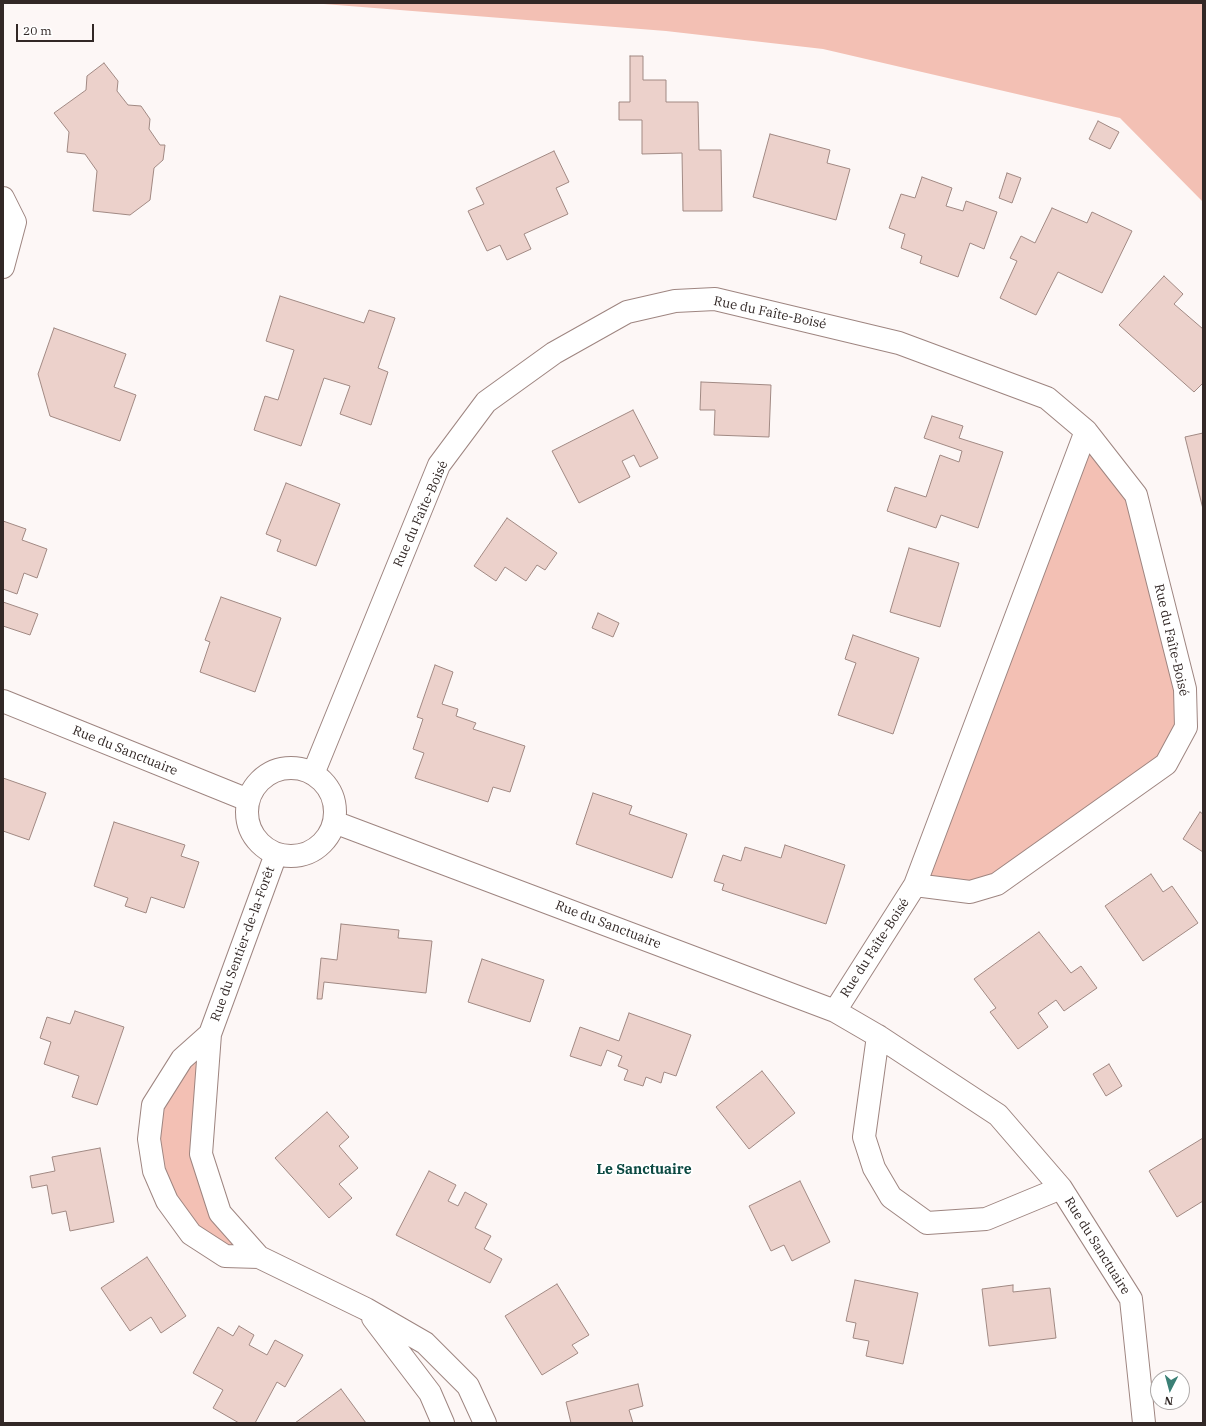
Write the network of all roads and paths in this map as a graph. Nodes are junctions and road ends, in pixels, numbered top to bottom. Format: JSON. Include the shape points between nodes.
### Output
{"nodes":[{"id":1,"x":3,"y":198,"type":"edge"},
{"id":2,"x":3,"y":267,"type":"edge"},
{"id":3,"x":1086,"y":431,"type":"junction"},
{"id":4,"x":3,"y":701,"type":"edge"},
{"id":5,"x":313,"y":774,"type":"junction"},
{"id":6,"x":248,"y":800,"type":"junction"},
{"id":7,"x":334,"y":822,"type":"junction"},
{"id":8,"x":276,"y":854,"type":"junction"},
{"id":9,"x":915,"y":885,"type":"junction"},
{"id":10,"x":834,"y":1011,"type":"junction"},
{"id":11,"x":210,"y":1034,"type":"junction"},
{"id":12,"x":878,"y":1036,"type":"junction"},
{"id":13,"x":1061,"y":1188,"type":"junction"},
{"id":14,"x":259,"y":1257,"type":"junction"},
{"id":15,"x":366,"y":1309,"type":"junction"},
{"id":16,"x":444,"y":1423,"type":"edge"},
{"id":17,"x":485,"y":1423,"type":"edge"},
{"id":18,"x":1144,"y":1423,"type":"edge"}],
"edges":[{"from":1,"to":2,"type":"street","via":[[15,222]]},
{"from":3,"to":5,"type":"street","name":"Rue du Faîte-Boisé","via":[[1047,398],[899,343],[715,299],[676,301],[627,312],[554,353],[486,402],[439,465]]},
{"from":3,"to":9,"type":"street","name":"Rue du Faîte-Boisé"},
{"from":3,"to":9,"type":"street","name":"Rue du Faîte-Boisé","via":[[1136,495],[1184,689],[1186,727],[1166,764],[997,884],[970,892]]},
{"from":4,"to":6,"type":"street","name":"Rue du Sanctuaire"},
{"from":5,"to":6,"type":"street","via":[[294,768],[274,771],[254,788]]},
{"from":5,"to":7,"type":"street","via":[[332,794]]},
{"from":6,"to":8,"type":"street","via":[[248,820],[255,838],[264,848]]},
{"from":7,"to":8,"type":"street","via":[[328,836],[319,847],[306,854],[291,857]]},
{"from":7,"to":10,"type":"street","name":"Rue du Sanctuaire"},
{"from":8,"to":11,"type":"street","name":"Rue du Sentier-de-la-Forêt"},
{"from":9,"to":10,"type":"street","name":"Rue du Faîte-Boisé"},
{"from":10,"to":12,"type":"street","name":"Rue du Sanctuaire"},
{"from":11,"to":14,"type":"street","name":"Rue du Sentier-de-la-Forêt","via":[[201,1154],[220,1213]]},
{"from":11,"to":14,"type":"street","name":"Rue du Sentier-de-la-Forêt","via":[[182,1059],[153,1105],[149,1139],[154,1171],[167,1201],[191,1234],[224,1256]]},
{"from":12,"to":13,"type":"street","name":"Rue du Sanctuaire","via":[[998,1115]]},
{"from":12,"to":13,"type":"street","name":"Rue du Sanctuaire","via":[[864,1137],[874,1168],[891,1197],[927,1223],[986,1219]]},
{"from":13,"to":18,"type":"street","name":"Rue du Sanctuaire","via":[[1131,1299]]},
{"from":14,"to":15,"type":"street","name":"Rue du Sentier-de-la-Forêt"},
{"from":15,"to":16,"type":"street","name":"Rue du Sentier-de-la-Forêt","via":[[430,1393]]},
{"from":15,"to":17,"type":"street","name":"Rue du Sentier-de-la-Forêt","via":[[425,1343],[468,1386]]}]}
